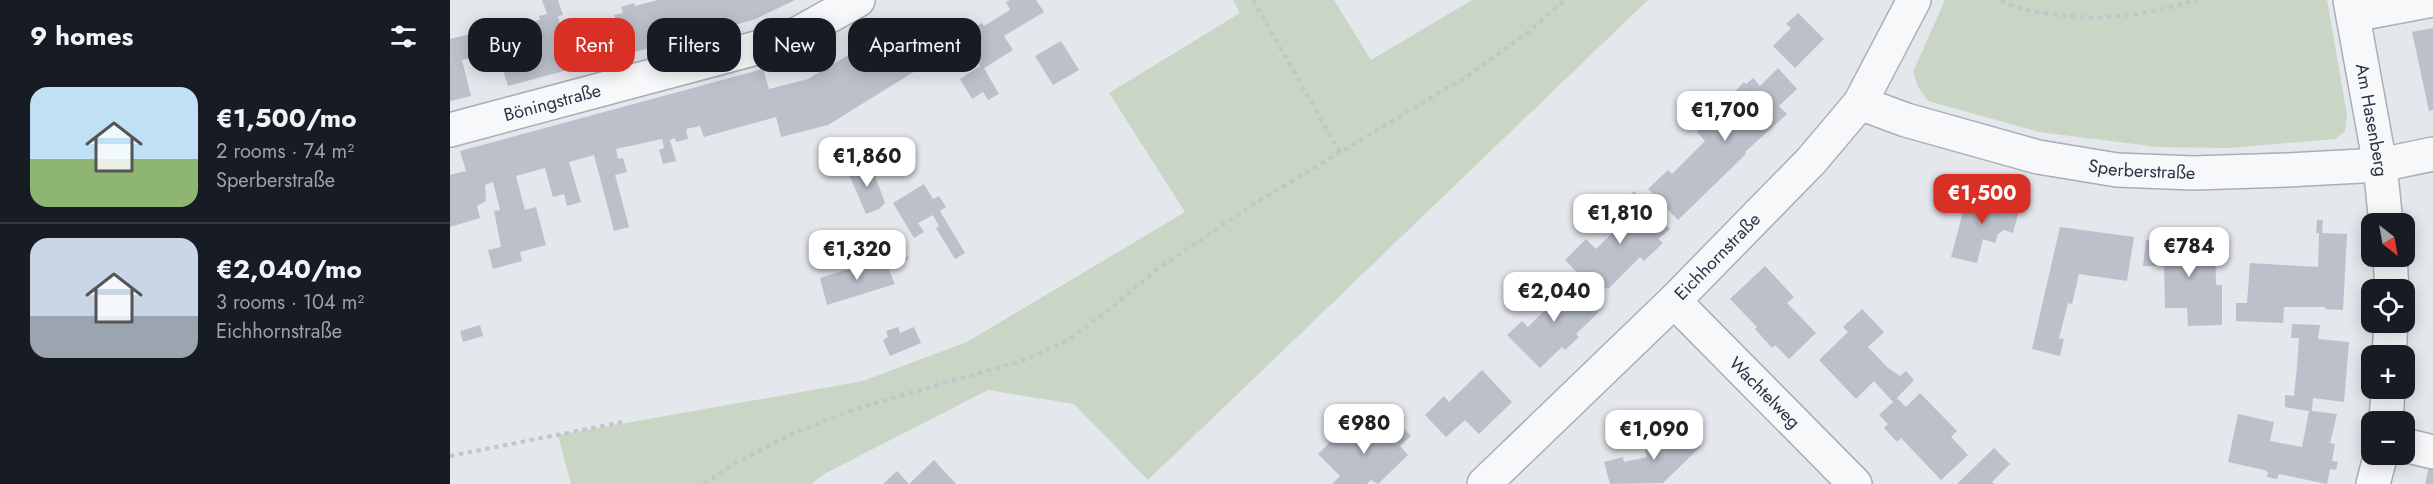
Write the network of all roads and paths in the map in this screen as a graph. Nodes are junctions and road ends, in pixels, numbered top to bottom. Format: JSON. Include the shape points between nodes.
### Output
{"nodes":[{"id":1,"x":858,"y":0,"type":"edge"},
{"id":2,"x":1253,"y":0,"type":"edge"},
{"id":3,"x":1565,"y":0,"type":"edge"},
{"id":4,"x":1914,"y":0,"type":"edge"},
{"id":5,"x":2001,"y":0,"type":"edge"},
{"id":6,"x":2197,"y":0,"type":"edge"},
{"id":7,"x":2433,"y":0,"type":"edge"},
{"id":8,"x":2352,"y":7,"type":"edge"},
{"id":9,"x":1860,"y":103,"type":"junction"},
{"id":10,"x":450,"y":130,"type":"edge"},
{"id":11,"x":1341,"y":154,"type":"junction"},
{"id":12,"x":2433,"y":154,"type":"edge"},
{"id":13,"x":2380,"y":165,"type":"junction"},
{"id":14,"x":2385,"y":213,"type":"edge"},
{"id":15,"x":1674,"y":301,"type":"junction"},
{"id":16,"x":623,"y":422,"type":"dead end"},
{"id":17,"x":2415,"y":448,"type":"edge"},
{"id":18,"x":2433,"y":452,"type":"edge"},
{"id":19,"x":450,"y":456,"type":"edge"},
{"id":20,"x":2378,"y":465,"type":"edge"},
{"id":21,"x":704,"y":484,"type":"edge"},
{"id":22,"x":1484,"y":484,"type":"edge"},
{"id":23,"x":1855,"y":484,"type":"edge"},
{"id":24,"x":2373,"y":484,"type":"edge"}],
"edges":[{"from":1,"to":10,"type":"street","name":"Böningstraße","via":[[799,33],[764,46]]},
{"from":2,"to":11,"type":"path"},
{"from":3,"to":11,"type":"path","via":[[1484,65]]},
{"from":4,"to":9,"type":"street","name":"Eichhornstraße"},
{"from":5,"to":6,"type":"path","via":[[2016,8],[2094,19],[2128,17]]},
{"from":7,"to":8,"type":"street","name":"Am Hasenberg"},
{"from":8,"to":13,"type":"street","name":"Am Hasenberg"},
{"from":9,"to":13,"type":"street","name":"Sperberstraße","via":[[2038,157],[2117,170],[2193,173]]},
{"from":9,"to":15,"type":"street","name":"Eichhornstraße","via":[[1811,161]]},
{"from":11,"to":21,"type":"path","via":[[1249,207],[1155,271],[1066,341],[1024,360],[831,418],[734,464]]},
{"from":12,"to":13,"type":"street","name":"Sperberstraße"},
{"from":13,"to":14,"type":"street","name":"Am Hasenberg"},
{"from":15,"to":22,"type":"street","name":"Eichhornstraße"},
{"from":15,"to":23,"type":"street","name":"Wachtelweg"},
{"from":16,"to":19,"type":"path"},
{"from":17,"to":18,"type":"street"},
{"from":20,"to":24,"type":"street"}]}
